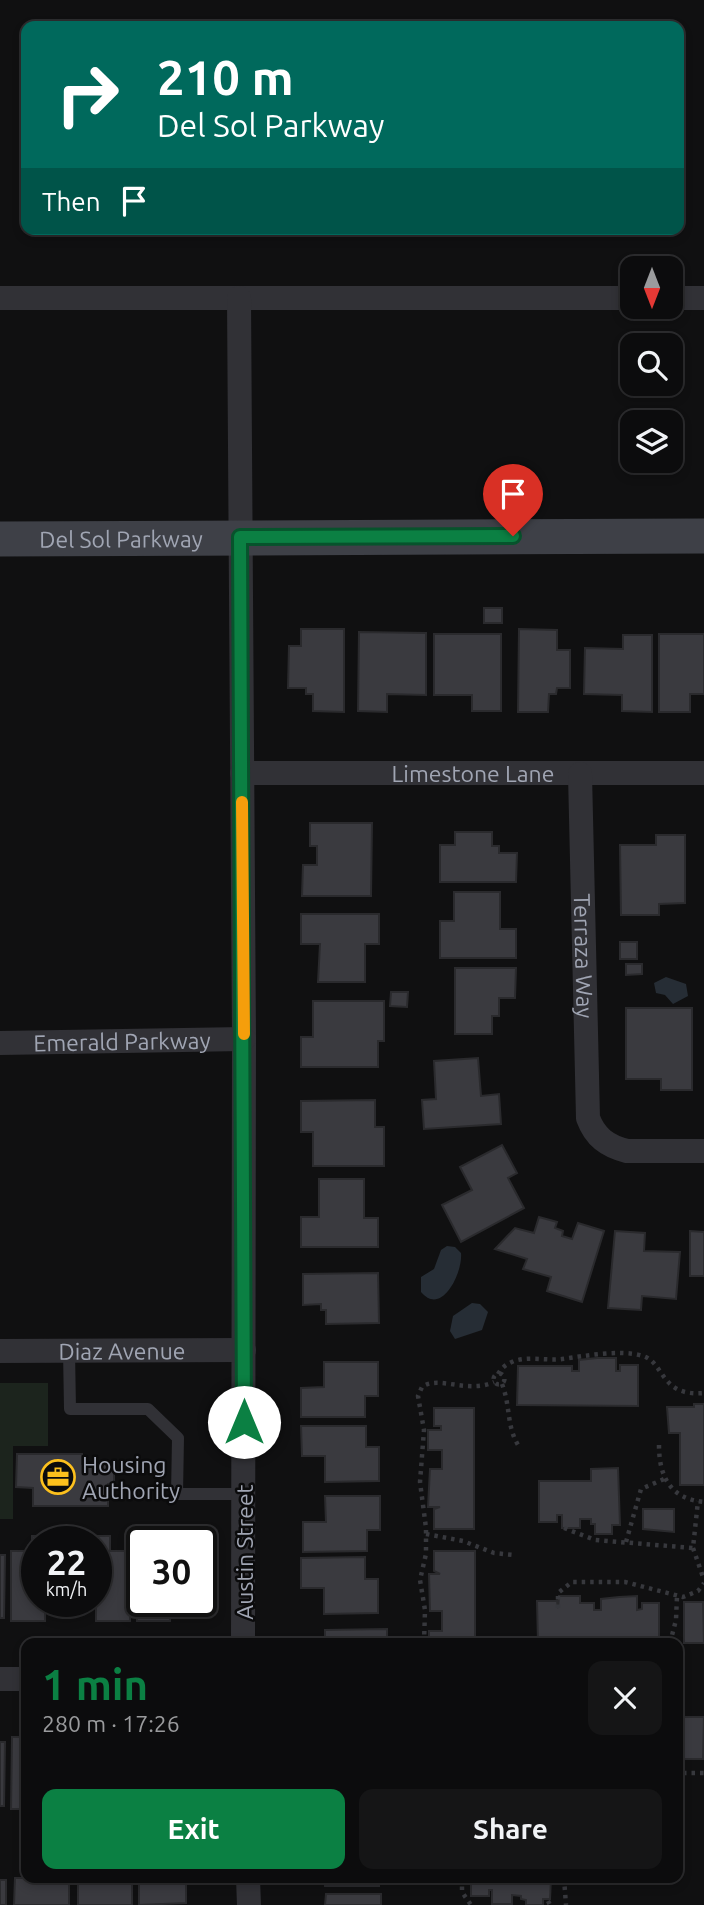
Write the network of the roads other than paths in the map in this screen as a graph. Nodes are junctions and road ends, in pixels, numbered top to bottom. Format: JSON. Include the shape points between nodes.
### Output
{"nodes":[{"id":1,"x":0,"y":298,"type":"edge"},
{"id":2,"x":239,"y":298,"type":"junction"},
{"id":3,"x":620,"y":298,"type":"edge"},
{"id":4,"x":683,"y":298,"type":"edge"},
{"id":5,"x":704,"y":298,"type":"edge"},
{"id":6,"x":704,"y":536,"type":"edge"},
{"id":7,"x":240,"y":537,"type":"junction"},
{"id":8,"x":0,"y":539,"type":"edge"},
{"id":9,"x":242,"y":773,"type":"junction"},
{"id":10,"x":704,"y":773,"type":"edge"},
{"id":11,"x":580,"y":774,"type":"junction"},
{"id":12,"x":244,"y":1039,"type":"junction"},
{"id":13,"x":0,"y":1043,"type":"edge"},
{"id":14,"x":704,"y":1151,"type":"edge"},
{"id":15,"x":69,"y":1350,"type":"junction"},
{"id":16,"x":244,"y":1350,"type":"junction"},
{"id":17,"x":0,"y":1351,"type":"edge"},
{"id":18,"x":244,"y":1494,"type":"junction"},
{"id":19,"x":243,"y":1638,"type":"edge"},
{"id":20,"x":0,"y":1679,"type":"edge"},
{"id":21,"x":21,"y":1679,"type":"edge"},
{"id":22,"x":248,"y":1883,"type":"edge"},
{"id":23,"x":249,"y":1905,"type":"edge"}],
"edges":[{"from":1,"to":2,"type":"street"},
{"from":2,"to":3,"type":"street"},
{"from":2,"to":7,"type":"street","name":"Austin Street"},
{"from":4,"to":5,"type":"street"},
{"from":6,"to":7,"type":"street","name":"Del Sol Parkway"},
{"from":7,"to":8,"type":"street","name":"Del Sol Parkway"},
{"from":7,"to":9,"type":"street","name":"Austin Street"},
{"from":9,"to":11,"type":"street","name":"Limestone Lane"},
{"from":9,"to":12,"type":"street","name":"Austin Street"},
{"from":10,"to":11,"type":"street","name":"Limestone Lane"},
{"from":11,"to":14,"type":"street","name":"Terraza Way","via":[[588,1118],[597,1136],[627,1151]]},
{"from":12,"to":13,"type":"street","name":"Emerald Parkway"},
{"from":12,"to":16,"type":"street","name":"Austin Street"},
{"from":15,"to":16,"type":"street","name":"Diaz Avenue"},
{"from":15,"to":17,"type":"street","name":"Diaz Avenue"},
{"from":15,"to":18,"type":"lane","via":[[70,1409],[148,1409],[178,1438],[177,1494]]},
{"from":16,"to":18,"type":"street","name":"Austin Street"},
{"from":18,"to":19,"type":"street","name":"Austin Street"},
{"from":20,"to":21,"type":"street"},
{"from":22,"to":23,"type":"street"}]}
